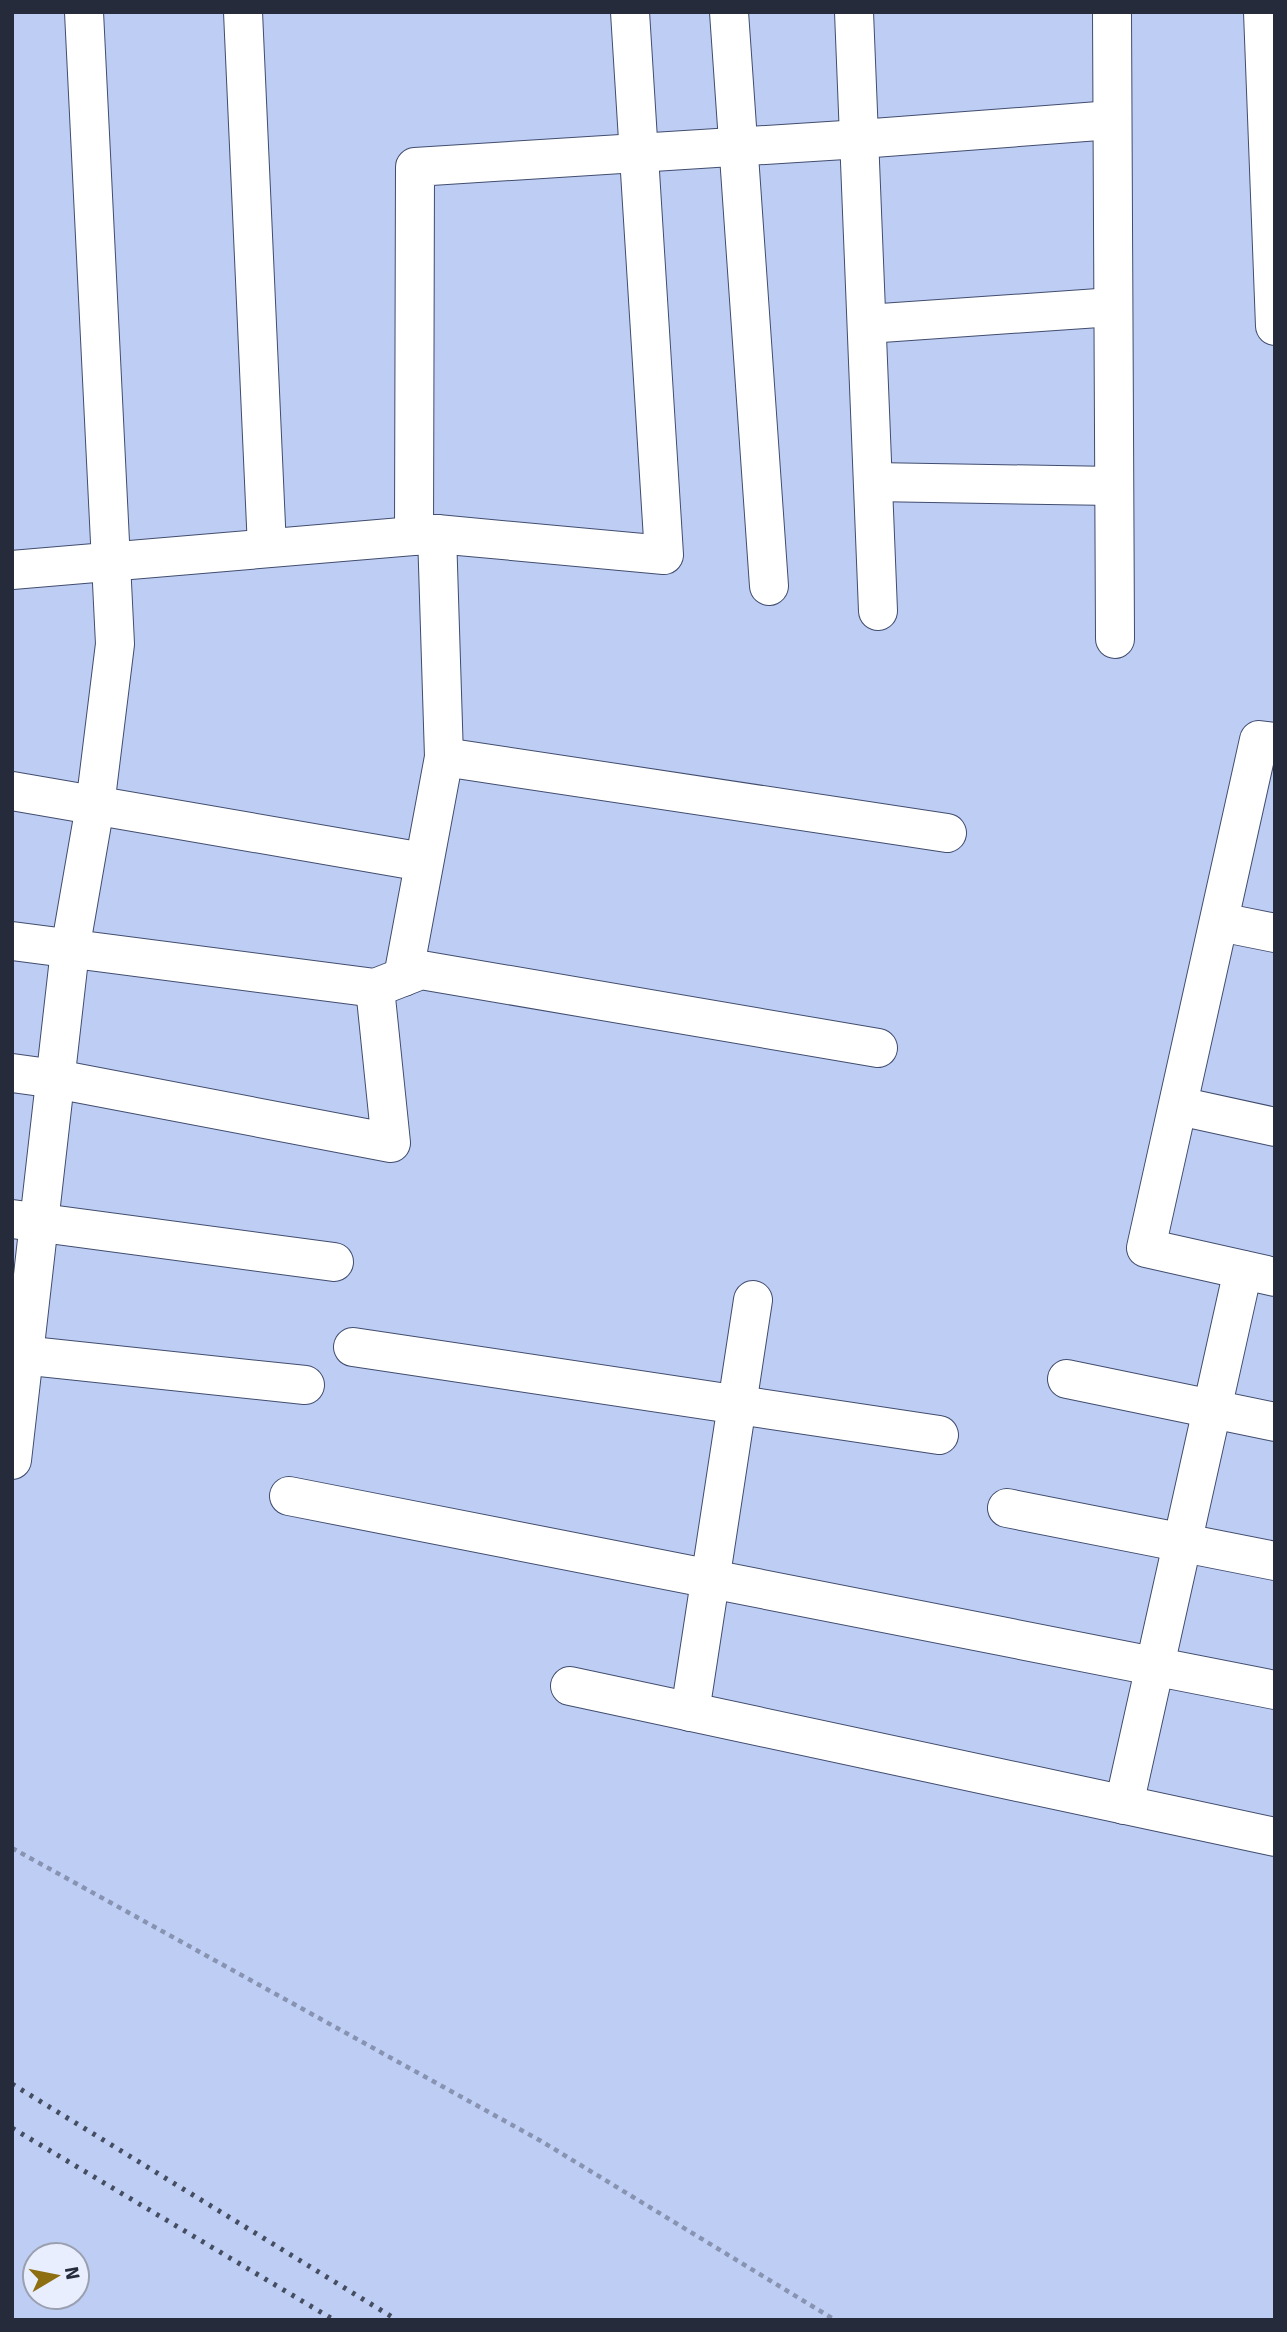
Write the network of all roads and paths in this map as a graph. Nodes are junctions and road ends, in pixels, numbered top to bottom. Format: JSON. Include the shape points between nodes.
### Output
{"nodes":[{"id":1,"x":84,"y":12,"type":"edge"},
{"id":2,"x":243,"y":12,"type":"edge"},
{"id":3,"x":630,"y":12,"type":"edge"},
{"id":4,"x":729,"y":12,"type":"edge"},
{"id":5,"x":854,"y":12,"type":"edge"},
{"id":6,"x":1112,"y":12,"type":"edge"},
{"id":7,"x":1263,"y":12,"type":"edge"},
{"id":8,"x":1112,"y":120,"type":"junction"},
{"id":9,"x":859,"y":139,"type":"junction"},
{"id":10,"x":738,"y":147,"type":"junction"},
{"id":11,"x":639,"y":153,"type":"junction"},
{"id":12,"x":1113,"y":307,"type":"junction"},
{"id":13,"x":867,"y":324,"type":"junction"},
{"id":14,"x":1275,"y":326,"type":"edge"},
{"id":15,"x":873,"y":482,"type":"junction"},
{"id":16,"x":1114,"y":486,"type":"junction"},
{"id":17,"x":425,"y":535,"type":"junction"},
{"id":18,"x":267,"y":548,"type":"junction"},
{"id":19,"x":110,"y":561,"type":"junction"},
{"id":20,"x":12,"y":570,"type":"edge"},
{"id":21,"x":769,"y":586,"type":"dead end"},
{"id":22,"x":878,"y":611,"type":"dead end"},
{"id":23,"x":1115,"y":639,"type":"dead end"},
{"id":24,"x":1275,"y":743,"type":"edge"},
{"id":25,"x":444,"y":757,"type":"junction"},
{"id":26,"x":12,"y":791,"type":"edge"},
{"id":27,"x":95,"y":806,"type":"junction"},
{"id":28,"x":947,"y":833,"type":"dead end"},
{"id":29,"x":423,"y":862,"type":"junction"},
{"id":30,"x":1220,"y":922,"type":"junction"},
{"id":31,"x":1275,"y":933,"type":"edge"},
{"id":32,"x":12,"y":941,"type":"edge"},
{"id":33,"x":70,"y":950,"type":"junction"},
{"id":34,"x":389,"y":983,"type":"junction"},
{"id":35,"x":878,"y":1048,"type":"dead end"},
{"id":36,"x":12,"y":1073,"type":"edge"},
{"id":37,"x":56,"y":1079,"type":"junction"},
{"id":38,"x":1179,"y":1106,"type":"junction"},
{"id":39,"x":1275,"y":1127,"type":"edge"},
{"id":40,"x":26,"y":1222,"type":"edge"},
{"id":41,"x":334,"y":1262,"type":"dead end"},
{"id":42,"x":1259,"y":1273,"type":"edge"},
{"id":43,"x":753,"y":1300,"type":"dead end"},
{"id":44,"x":353,"y":1347,"type":"dead end"},
{"id":45,"x":18,"y":1355,"type":"edge"},
{"id":46,"x":1067,"y":1379,"type":"dead end"},
{"id":47,"x":305,"y":1385,"type":"dead end"},
{"id":48,"x":737,"y":1405,"type":"junction"},
{"id":49,"x":1213,"y":1411,"type":"junction"},
{"id":50,"x":1275,"y":1422,"type":"edge"},
{"id":51,"x":939,"y":1435,"type":"dead end"},
{"id":52,"x":12,"y":1460,"type":"edge"},
{"id":53,"x":289,"y":1496,"type":"dead end"},
{"id":54,"x":1007,"y":1508,"type":"dead end"},
{"id":55,"x":1183,"y":1543,"type":"junction"},
{"id":56,"x":1275,"y":1561,"type":"edge"},
{"id":57,"x":710,"y":1579,"type":"junction"},
{"id":58,"x":1156,"y":1667,"type":"junction"},
{"id":59,"x":570,"y":1686,"type":"dead end"},
{"id":60,"x":1275,"y":1690,"type":"edge"},
{"id":61,"x":690,"y":1712,"type":"junction"},
{"id":62,"x":1125,"y":1805,"type":"junction"},
{"id":63,"x":1275,"y":1837,"type":"edge"},
{"id":64,"x":12,"y":1848,"type":"edge"},
{"id":65,"x":835,"y":2320,"type":"edge"}],
"edges":[{"from":1,"to":19,"type":"street"},
{"from":2,"to":18,"type":"street"},
{"from":3,"to":11,"type":"street"},
{"from":4,"to":10,"type":"street"},
{"from":5,"to":9,"type":"street"},
{"from":6,"to":8,"type":"street"},
{"from":7,"to":14,"type":"street"},
{"from":8,"to":9,"type":"street"},
{"from":8,"to":12,"type":"street"},
{"from":9,"to":10,"type":"street"},
{"from":9,"to":13,"type":"street"},
{"from":10,"to":11,"type":"street"},
{"from":10,"to":21,"type":"street"},
{"from":11,"to":17,"type":"street","via":[[415,167]]},
{"from":11,"to":17,"type":"street","via":[[664,555]]},
{"from":12,"to":13,"type":"street"},
{"from":12,"to":16,"type":"street"},
{"from":13,"to":15,"type":"street"},
{"from":15,"to":16,"type":"street"},
{"from":15,"to":22,"type":"street"},
{"from":16,"to":23,"type":"street"},
{"from":17,"to":18,"type":"street"},
{"from":17,"to":25,"type":"street"},
{"from":18,"to":19,"type":"street"},
{"from":19,"to":20,"type":"street"},
{"from":19,"to":27,"type":"street","via":[[115,644]]},
{"from":24,"to":30,"type":"street","via":[[1259,740]]},
{"from":25,"to":28,"type":"street"},
{"from":25,"to":29,"type":"street"},
{"from":26,"to":27,"type":"street"},
{"from":27,"to":29,"type":"street"},
{"from":27,"to":33,"type":"street"},
{"from":29,"to":34,"type":"street"},
{"from":30,"to":31,"type":"street"},
{"from":30,"to":38,"type":"street"},
{"from":32,"to":33,"type":"street"},
{"from":33,"to":34,"type":"street"},
{"from":33,"to":37,"type":"street"},
{"from":34,"to":35,"type":"street","via":[[421,970]]},
{"from":34,"to":37,"type":"street","via":[[391,1143]]},
{"from":36,"to":37,"type":"street"},
{"from":37,"to":40,"type":"street"},
{"from":38,"to":39,"type":"street"},
{"from":38,"to":42,"type":"street","via":[[1146,1248]]},
{"from":40,"to":41,"type":"street"},
{"from":40,"to":45,"type":"street"},
{"from":42,"to":49,"type":"street"},
{"from":43,"to":48,"type":"street"},
{"from":44,"to":48,"type":"street"},
{"from":45,"to":47,"type":"street"},
{"from":45,"to":52,"type":"street"},
{"from":46,"to":49,"type":"street"},
{"from":48,"to":51,"type":"street"},
{"from":48,"to":57,"type":"street"},
{"from":49,"to":50,"type":"street"},
{"from":49,"to":55,"type":"street"},
{"from":53,"to":57,"type":"street"},
{"from":54,"to":55,"type":"street"},
{"from":55,"to":56,"type":"street"},
{"from":55,"to":58,"type":"street"},
{"from":57,"to":58,"type":"street"},
{"from":57,"to":61,"type":"street"},
{"from":58,"to":60,"type":"street"},
{"from":58,"to":62,"type":"street"},
{"from":59,"to":61,"type":"street"},
{"from":61,"to":62,"type":"street"},
{"from":62,"to":63,"type":"street"},
{"from":64,"to":65,"type":"path","via":[[541,2141]]}]}
